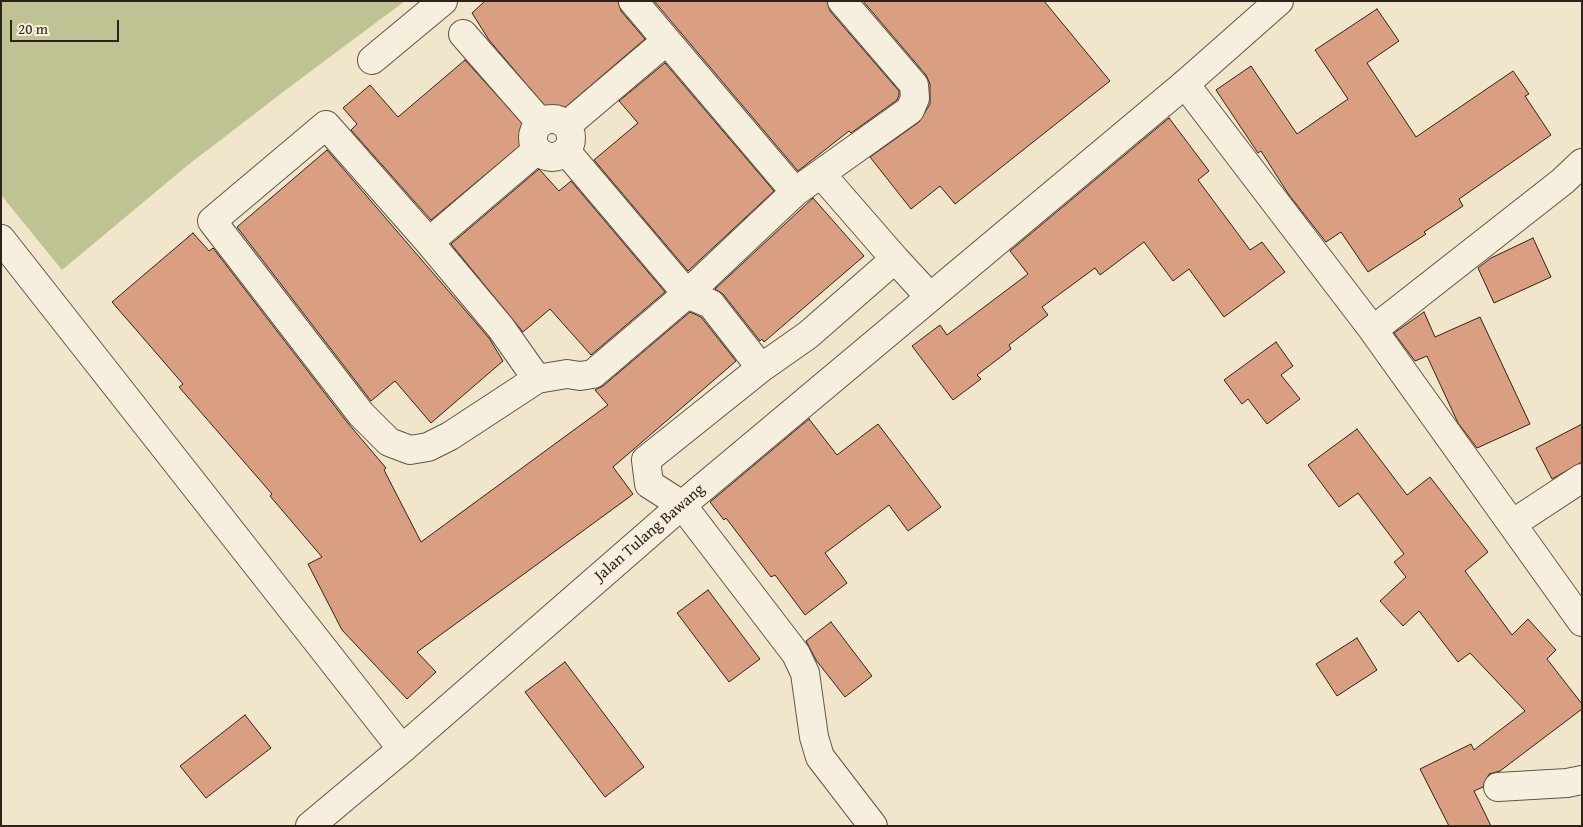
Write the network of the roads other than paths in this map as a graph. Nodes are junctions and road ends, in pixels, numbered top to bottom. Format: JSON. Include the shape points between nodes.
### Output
{"nodes":[{"id":1,"x":443,"y":1,"type":"edge"},
{"id":2,"x":633,"y":1,"type":"edge"},
{"id":3,"x":842,"y":1,"type":"edge"},
{"id":4,"x":1279,"y":1,"type":"edge"},
{"id":5,"x":463,"y":34,"type":"dead end"},
{"id":6,"x":665,"y":42,"type":"junction"},
{"id":7,"x":372,"y":60,"type":"dead end"},
{"id":8,"x":1185,"y":84,"type":"junction"},
{"id":9,"x":540,"y":122,"type":"junction"},
{"id":10,"x":567,"y":138,"type":"junction"},
{"id":11,"x":537,"y":150,"type":"junction"},
{"id":12,"x":1582,"y":163,"type":"edge"},
{"id":13,"x":821,"y":174,"type":"junction"},
{"id":14,"x":795,"y":192,"type":"junction"},
{"id":15,"x":1,"y":239,"type":"edge"},
{"id":16,"x":429,"y":242,"type":"junction"},
{"id":17,"x":896,"y":258,"type":"junction"},
{"id":18,"x":687,"y":294,"type":"junction"},
{"id":19,"x":930,"y":296,"type":"junction"},
{"id":20,"x":1373,"y":330,"type":"junction"},
{"id":21,"x":760,"y":368,"type":"junction"},
{"id":22,"x":537,"y":379,"type":"junction"},
{"id":23,"x":1582,"y":478,"type":"edge"},
{"id":24,"x":682,"y":505,"type":"junction"},
{"id":25,"x":1512,"y":524,"type":"junction"},
{"id":26,"x":1582,"y":622,"type":"edge"},
{"id":27,"x":402,"y":749,"type":"junction"},
{"id":28,"x":1582,"y":780,"type":"edge"},
{"id":29,"x":1498,"y":787,"type":"dead end"},
{"id":30,"x":310,"y":826,"type":"edge"},
{"id":31,"x":873,"y":826,"type":"edge"}],
"edges":[{"from":1,"to":7,"type":"street"},
{"from":2,"to":6,"type":"street"},
{"from":3,"to":13,"type":"street","via":[[914,85],[915,98],[910,110]]},
{"from":4,"to":8,"type":"street","name":"Jalan Tulang Bawang"},
{"from":5,"to":9,"type":"street"},
{"from":6,"to":10,"type":"street"},
{"from":6,"to":14,"type":"street"},
{"from":8,"to":19,"type":"street","name":"Jalan Tulang Bawang"},
{"from":8,"to":20,"type":"street"},
{"from":9,"to":10,"type":"street","via":[[560,119]]},
{"from":9,"to":11,"type":"street","via":[[534,130],[533,141]]},
{"from":10,"to":11,"type":"street","via":[[557,157],[546,156]]},
{"from":10,"to":18,"type":"street"},
{"from":11,"to":16,"type":"street"},
{"from":12,"to":20,"type":"street"},
{"from":13,"to":14,"type":"street"},
{"from":13,"to":17,"type":"street"},
{"from":14,"to":18,"type":"street"},
{"from":15,"to":27,"type":"street"},
{"from":16,"to":22,"type":"street","via":[[500,328]]},
{"from":16,"to":22,"type":"street","via":[[326,125],[212,221],[361,414],[389,442],[410,450],[428,447]]},
{"from":17,"to":19,"type":"street"},
{"from":17,"to":21,"type":"street","via":[[808,335]]},
{"from":18,"to":21,"type":"street","via":[[711,304]]},
{"from":18,"to":22,"type":"street","via":[[593,374]]},
{"from":19,"to":24,"type":"street","name":"Jalan Tulang Bawang"},
{"from":20,"to":25,"type":"street"},
{"from":21,"to":24,"type":"street","via":[[646,460],[649,484]]},
{"from":23,"to":25,"type":"street"},
{"from":24,"to":27,"type":"street","name":"Jalan Tulang Bawang"},
{"from":24,"to":31,"type":"street","via":[[796,654],[805,673],[820,757]]},
{"from":25,"to":26,"type":"street"},
{"from":27,"to":30,"type":"street","name":"Jalan Tulang Bawang"},
{"from":28,"to":29,"type":"street","via":[[1567,784]]}]}
